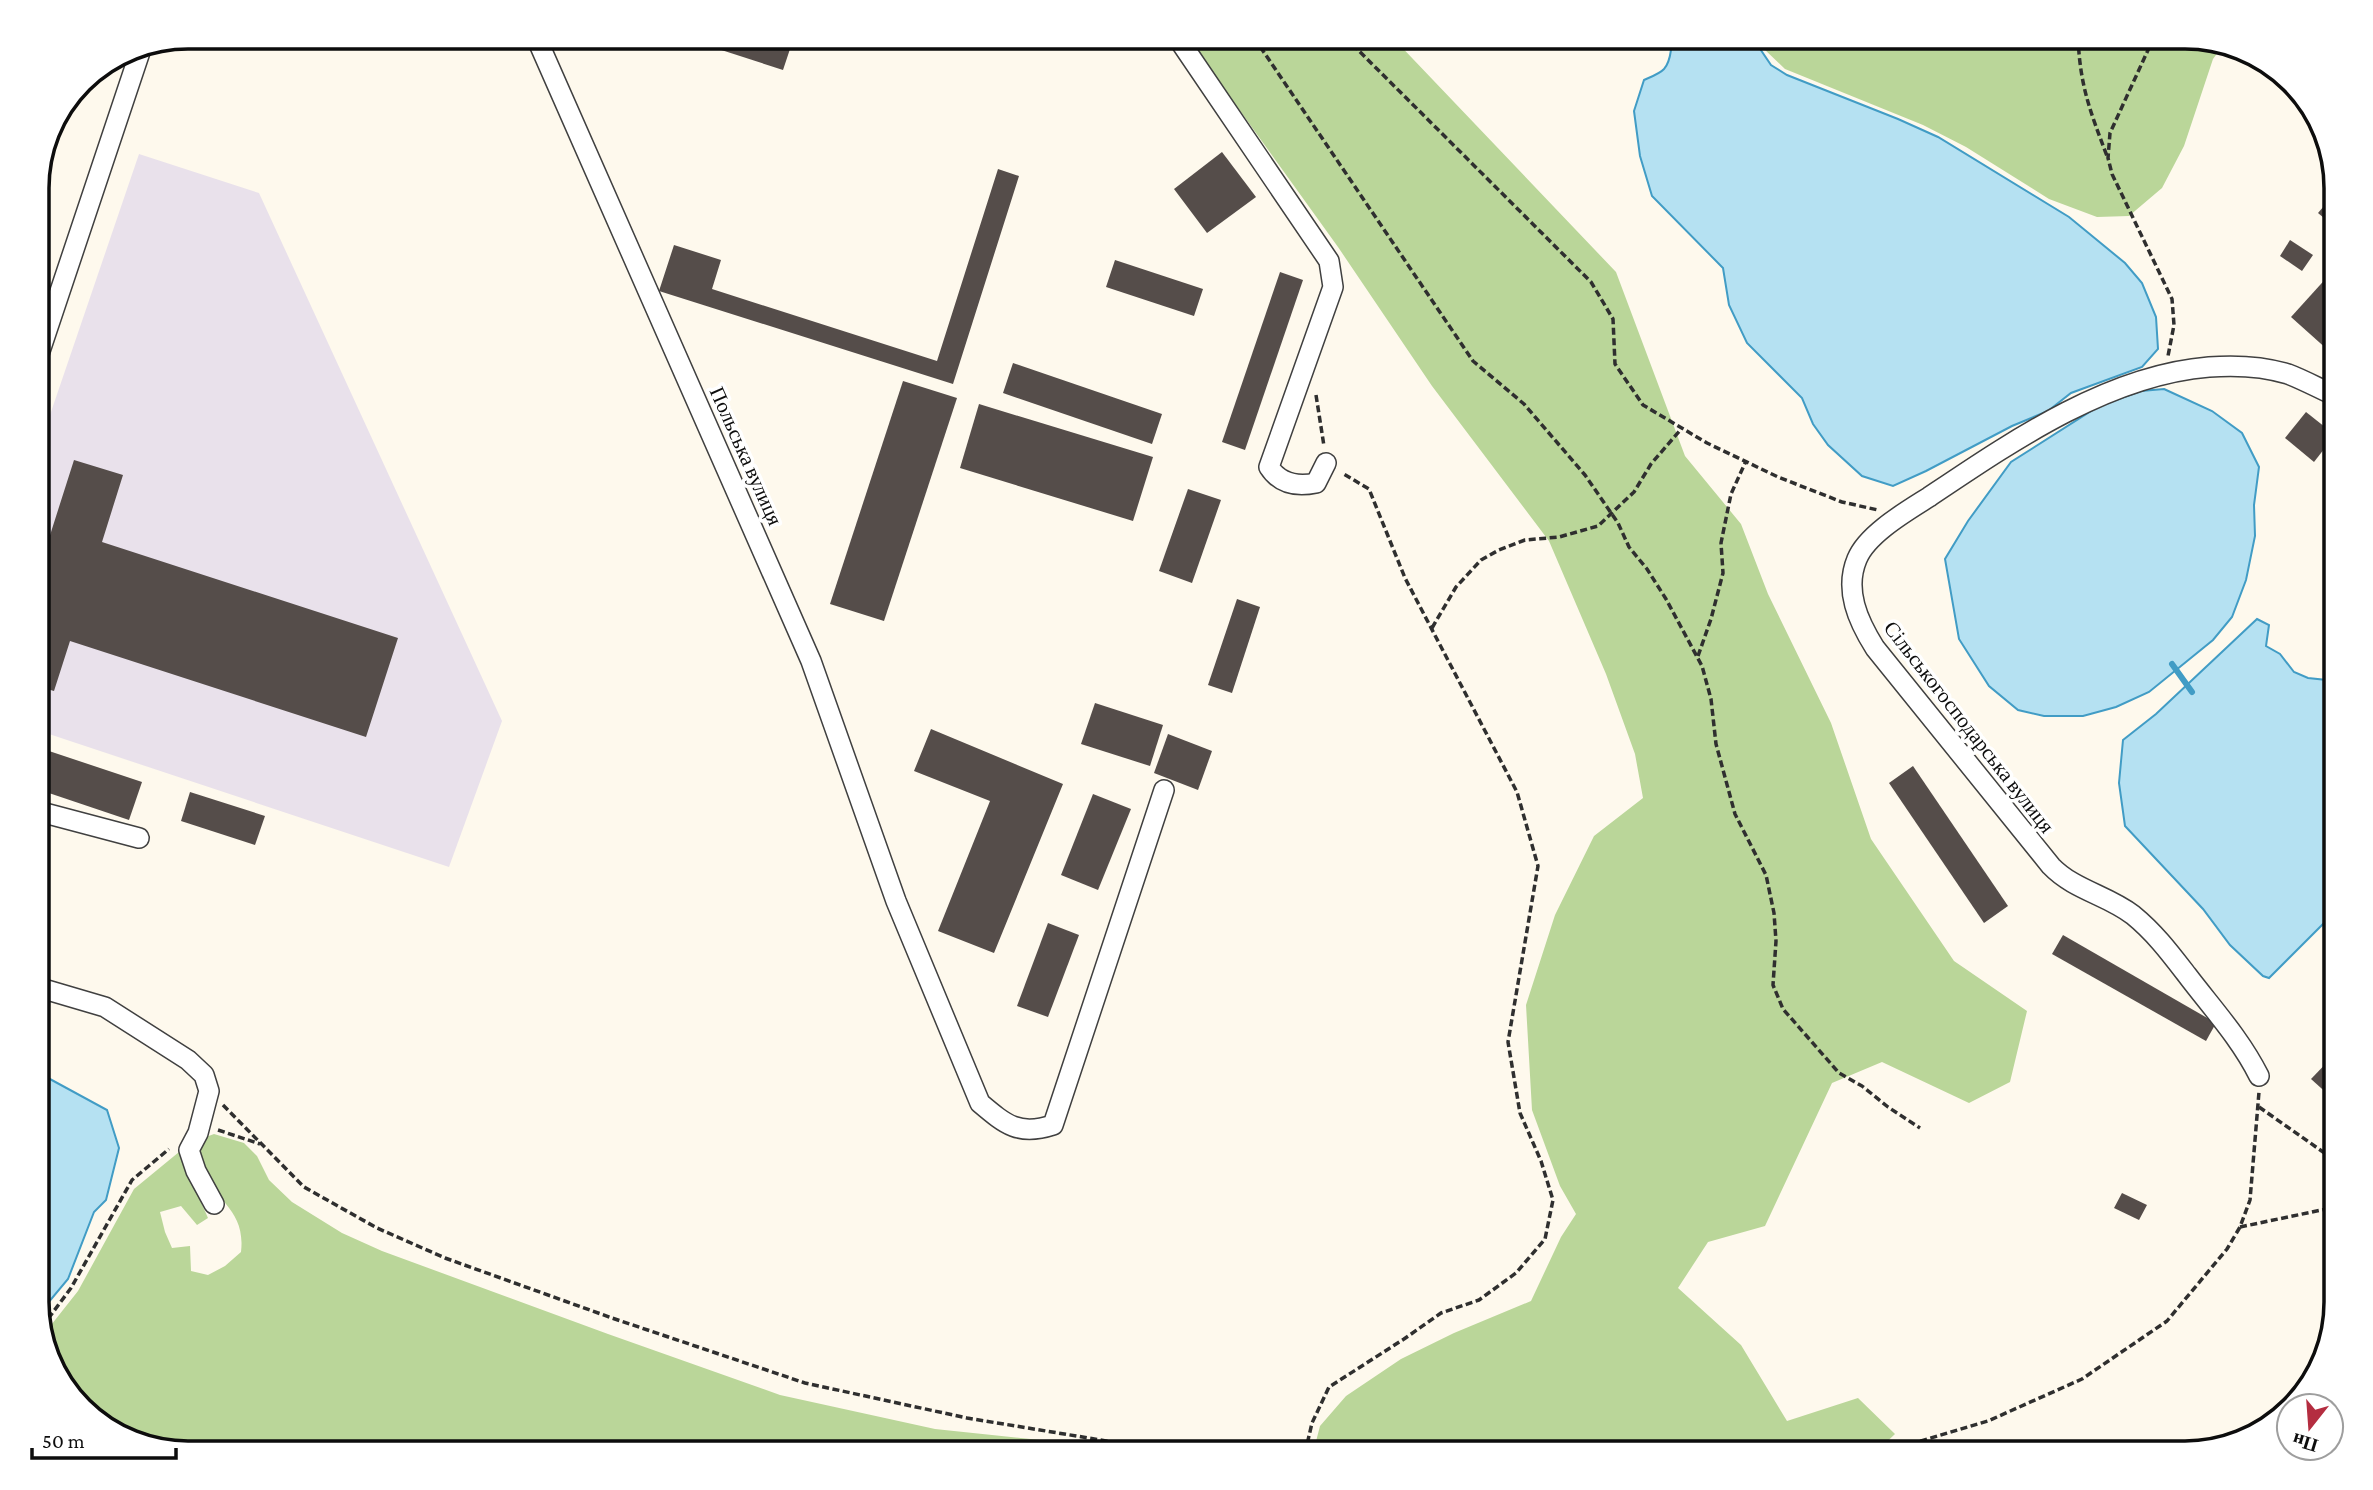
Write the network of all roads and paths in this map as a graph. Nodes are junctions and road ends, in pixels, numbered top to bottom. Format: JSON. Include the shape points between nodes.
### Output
{"nodes":[{"id":1,"x":541,"y":49,"type":"edge"},
{"id":2,"x":1185,"y":49,"type":"edge"},
{"id":3,"x":1263,"y":49,"type":"edge"},
{"id":4,"x":1357,"y":49,"type":"edge"},
{"id":5,"x":2079,"y":49,"type":"edge"},
{"id":6,"x":2148,"y":49,"type":"edge"},
{"id":7,"x":138,"y":59,"type":"edge"},
{"id":8,"x":2108,"y":158,"type":"junction"},
{"id":9,"x":49,"y":324,"type":"edge"},
{"id":10,"x":2190,"y":370,"type":"junction"},
{"id":11,"x":1315,"y":388,"type":"dead end"},
{"id":12,"x":2324,"y":390,"type":"edge"},
{"id":13,"x":1682,"y":428,"type":"junction"},
{"id":14,"x":1746,"y":461,"type":"junction"},
{"id":15,"x":1326,"y":464,"type":"junction"},
{"id":16,"x":1611,"y":514,"type":"junction"},
{"id":17,"x":1902,"y":515,"type":"junction"},
{"id":18,"x":1432,"y":629,"type":"junction"},
{"id":19,"x":1698,"y":657,"type":"junction"},
{"id":20,"x":1164,"y":790,"type":"dead end"},
{"id":21,"x":49,"y":814,"type":"edge"},
{"id":22,"x":139,"y":838,"type":"dead end"},
{"id":23,"x":49,"y":991,"type":"edge"},
{"id":24,"x":2259,"y":1076,"type":"joint"},
{"id":25,"x":209,"y":1091,"type":"junction"},
{"id":26,"x":2259,"y":1107,"type":"junction"},
{"id":27,"x":1920,"y":1128,"type":"dead end"},
{"id":28,"x":198,"y":1133,"type":"junction"},
{"id":29,"x":262,"y":1145,"type":"junction"},
{"id":30,"x":170,"y":1149,"type":"dead end"},
{"id":31,"x":2324,"y":1153,"type":"edge"},
{"id":32,"x":214,"y":1204,"type":"dead end"},
{"id":33,"x":2324,"y":1210,"type":"edge"},
{"id":34,"x":2240,"y":1227,"type":"junction"},
{"id":35,"x":50,"y":1316,"type":"edge"},
{"id":36,"x":1107,"y":1441,"type":"edge"},
{"id":37,"x":1308,"y":1441,"type":"edge"},
{"id":38,"x":1920,"y":1441,"type":"edge"}],
"edges":[{"from":1,"to":20,"type":"street","name":"Польська вулиця","via":[[811,661],[896,901],[980,1103],[1004,1123],[1034,1131],[1053,1125]]},
{"from":2,"to":15,"type":"street","via":[[1329,261],[1333,287],[1269,467],[1276,478],[1300,486],[1316,483]]},
{"from":3,"to":16,"type":"path","via":[[1473,360],[1524,404],[1585,475]]},
{"from":4,"to":13,"type":"path","via":[[1591,282],[1613,319],[1615,364],[1643,405]]},
{"from":5,"to":8,"type":"path","via":[[2090,113]]},
{"from":6,"to":8,"type":"path","via":[[2110,133]]},
{"from":7,"to":9,"type":"street"},
{"from":8,"to":10,"type":"path","via":[[2172,299],[2174,325],[2167,359]]},
{"from":10,"to":12,"type":"street","name":"Сільськогосподарська вулиця","via":[[2253,366],[2288,374]]},
{"from":10,"to":17,"type":"street","name":"Сільськогосподарська вулиця","via":[[2109,393],[2032,429]]},
{"from":11,"to":15,"type":"path"},
{"from":13,"to":14,"type":"path"},
{"from":13,"to":16,"type":"path","via":[[1634,492]]},
{"from":14,"to":17,"type":"path","via":[[1842,502]]},
{"from":14,"to":19,"type":"path","via":[[1731,494],[1720,543],[1723,573]]},
{"from":15,"to":18,"type":"path","via":[[1369,489],[1405,578]]},
{"from":16,"to":18,"type":"path","via":[[1598,526],[1525,540],[1481,560],[1456,587]]},
{"from":16,"to":19,"type":"path"},
{"from":17,"to":24,"type":"street","name":"Сільськогосподарська вулиця","via":[[1857,557],[1853,602],[1875,648],[2061,877],[2133,915],[2165,944],[2238,1040]]},
{"from":18,"to":37,"type":"path","via":[[1517,792],[1538,866],[1508,1042],[1520,1113],[1553,1200],[1545,1239],[1516,1273],[1479,1300],[1441,1312],[1329,1387]]},
{"from":19,"to":27,"type":"path","via":[[1735,814],[1766,875],[1776,941],[1773,985],[1783,1009],[1839,1073]]},
{"from":21,"to":22,"type":"street"},
{"from":23,"to":25,"type":"street","via":[[105,1007],[188,1060],[204,1075]]},
{"from":24,"to":26,"type":"path"},
{"from":25,"to":28,"type":"street"},
{"from":25,"to":29,"type":"path"},
{"from":26,"to":31,"type":"path"},
{"from":26,"to":34,"type":"path","via":[[2250,1200]]},
{"from":28,"to":29,"type":"path","via":[[216,1129]]},
{"from":28,"to":32,"type":"street","via":[[189,1150]]},
{"from":29,"to":36,"type":"path","via":[[304,1187],[377,1228],[445,1258],[612,1318],[805,1382],[967,1418]]},
{"from":30,"to":35,"type":"path","via":[[132,1180]]},
{"from":33,"to":34,"type":"path"},
{"from":34,"to":38,"type":"path","via":[[2167,1321],[2082,1379],[1988,1421]]}]}
